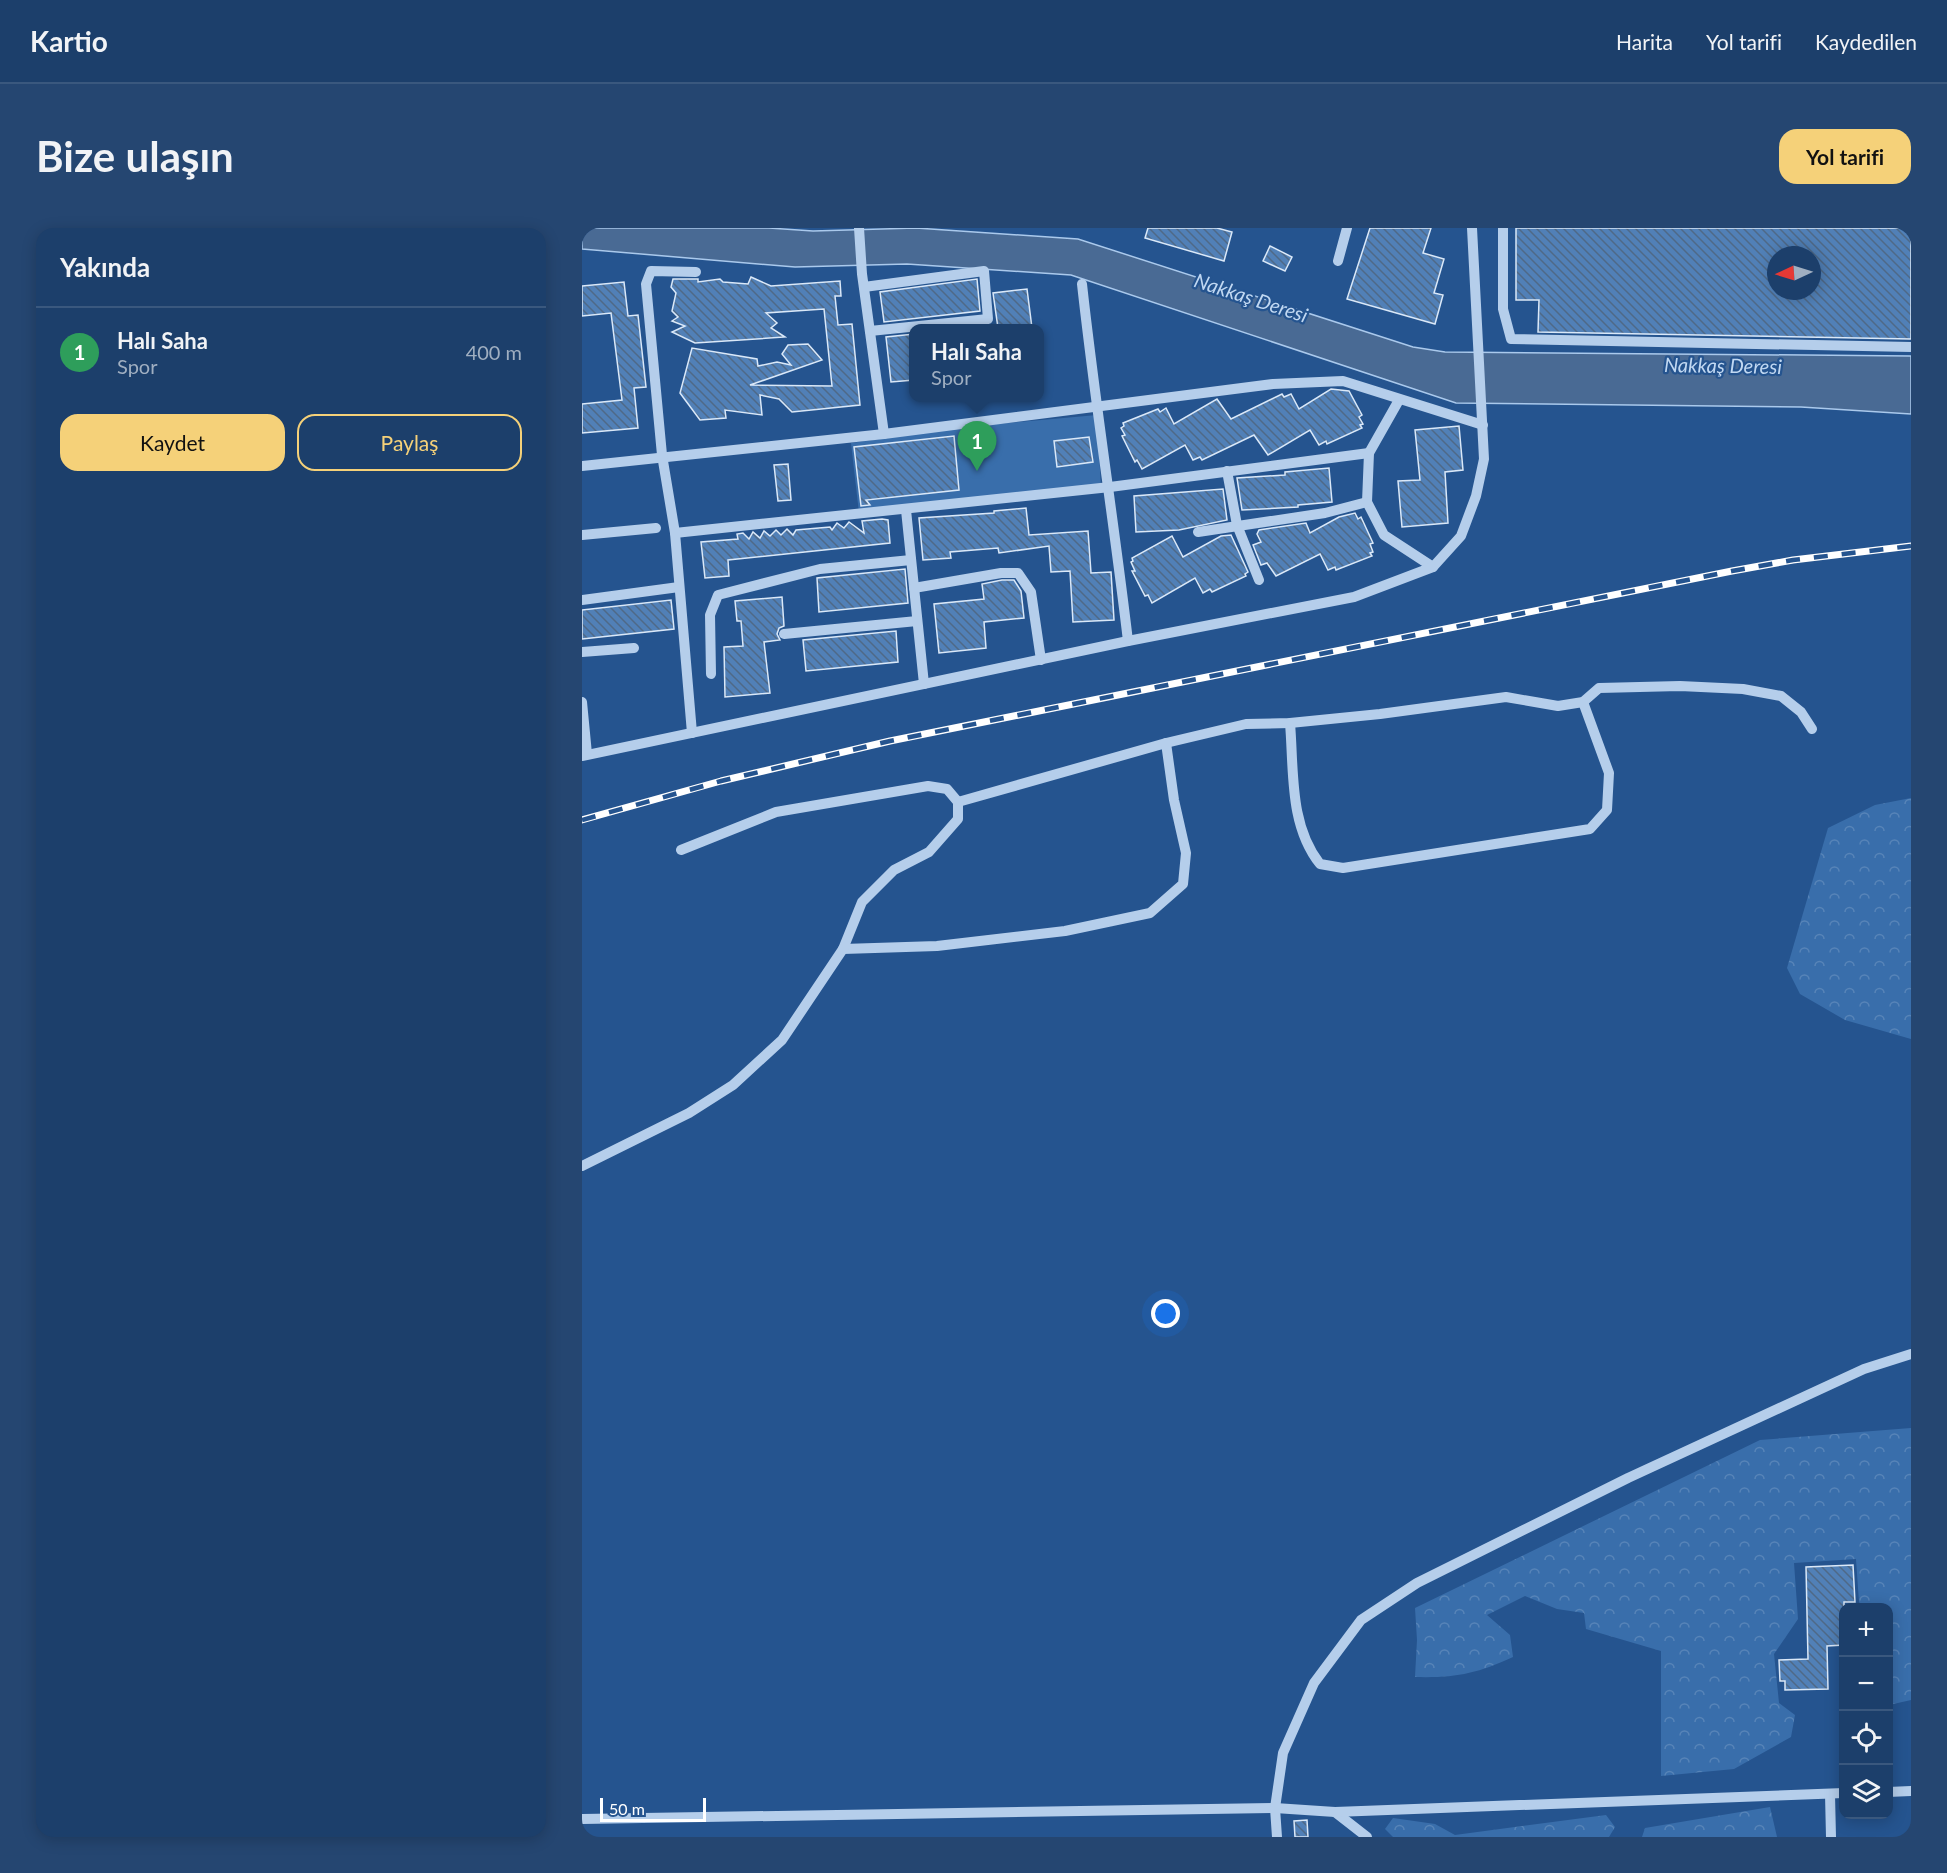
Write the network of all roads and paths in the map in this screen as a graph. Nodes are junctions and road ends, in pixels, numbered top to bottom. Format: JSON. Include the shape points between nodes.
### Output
{"nodes":[{"id":1,"x":859,"y":228,"type":"edge"},
{"id":2,"x":1347,"y":228,"type":"edge"},
{"id":3,"x":1472,"y":228,"type":"edge"},
{"id":4,"x":1503,"y":228,"type":"edge"},
{"id":5,"x":1338,"y":261,"type":"dead end"},
{"id":6,"x":696,"y":272,"type":"dead end"},
{"id":7,"x":1082,"y":284,"type":"dead end"},
{"id":8,"x":864,"y":287,"type":"junction"},
{"id":9,"x":939,"y":324,"type":"edge"},
{"id":10,"x":909,"y":327,"type":"edge"},
{"id":11,"x":870,"y":331,"type":"junction"},
{"id":12,"x":1911,"y":347,"type":"edge"},
{"id":13,"x":1398,"y":400,"type":"junction"},
{"id":14,"x":1097,"y":407,"type":"junction"},
{"id":15,"x":1483,"y":425,"type":"junction"},
{"id":16,"x":884,"y":434,"type":"junction"},
{"id":17,"x":1369,"y":453,"type":"junction"},
{"id":18,"x":662,"y":455,"type":"junction"},
{"id":19,"x":582,"y":466,"type":"edge"},
{"id":20,"x":1227,"y":471,"type":"junction"},
{"id":21,"x":1110,"y":487,"type":"junction"},
{"id":22,"x":1367,"y":502,"type":"junction"},
{"id":23,"x":906,"y":510,"type":"junction"},
{"id":24,"x":1237,"y":525,"type":"junction"},
{"id":25,"x":656,"y":528,"type":"dead end"},
{"id":26,"x":1198,"y":532,"type":"dead end"},
{"id":27,"x":675,"y":533,"type":"junction"},
{"id":28,"x":582,"y":535,"type":"edge"},
{"id":29,"x":911,"y":560,"type":"junction"},
{"id":30,"x":1432,"y":567,"type":"junction"},
{"id":31,"x":1259,"y":580,"type":"dead end"},
{"id":32,"x":679,"y":588,"type":"junction"},
{"id":33,"x":914,"y":588,"type":"junction"},
{"id":34,"x":582,"y":600,"type":"edge"},
{"id":35,"x":917,"y":621,"type":"junction"},
{"id":36,"x":784,"y":633,"type":"dead end"},
{"id":37,"x":1128,"y":641,"type":"junction"},
{"id":38,"x":634,"y":648,"type":"dead end"},
{"id":39,"x":582,"y":652,"type":"edge"},
{"id":40,"x":1041,"y":660,"type":"junction"},
{"id":41,"x":711,"y":674,"type":"dead end"},
{"id":42,"x":924,"y":684,"type":"junction"},
{"id":43,"x":582,"y":702,"type":"edge"},
{"id":44,"x":1583,"y":702,"type":"junction"},
{"id":45,"x":1290,"y":723,"type":"junction"},
{"id":46,"x":1812,"y":729,"type":"dead end"},
{"id":47,"x":692,"y":733,"type":"junction"},
{"id":48,"x":1167,"y":743,"type":"junction"},
{"id":49,"x":585,"y":755,"type":"edge"},
{"id":50,"x":958,"y":802,"type":"junction"},
{"id":51,"x":681,"y":850,"type":"dead end"},
{"id":52,"x":843,"y":949,"type":"junction"},
{"id":53,"x":582,"y":1166,"type":"edge"},
{"id":54,"x":1911,"y":1354,"type":"edge"},
{"id":55,"x":1911,"y":1791,"type":"edge"},
{"id":56,"x":1893,"y":1792,"type":"edge"},
{"id":57,"x":1839,"y":1793,"type":"edge"},
{"id":58,"x":1830,"y":1794,"type":"junction"},
{"id":59,"x":1275,"y":1808,"type":"junction"},
{"id":60,"x":1335,"y":1812,"type":"junction"},
{"id":61,"x":582,"y":1820,"type":"edge"},
{"id":62,"x":1277,"y":1837,"type":"edge"},
{"id":63,"x":1366,"y":1837,"type":"edge"},
{"id":64,"x":1831,"y":1837,"type":"edge"}],
"edges":[{"from":1,"to":8,"type":"street"},
{"from":2,"to":5,"type":"street"},
{"from":3,"to":15,"type":"street"},
{"from":4,"to":12,"type":"street","via":[[1503,309],[1511,339]]},
{"from":6,"to":18,"type":"street","via":[[647,274]]},
{"from":7,"to":14,"type":"street"},
{"from":8,"to":9,"type":"street","via":[[984,271],[988,319]]},
{"from":8,"to":11,"type":"street"},
{"from":10,"to":11,"type":"street"},
{"from":11,"to":16,"type":"street"},
{"from":13,"to":14,"type":"street","via":[[1343,381],[1273,384]]},
{"from":13,"to":15,"type":"street"},
{"from":13,"to":17,"type":"street"},
{"from":14,"to":16,"type":"street"},
{"from":14,"to":21,"type":"street"},
{"from":15,"to":30,"type":"street","via":[[1484,459],[1476,496],[1461,536]]},
{"from":16,"to":18,"type":"street"},
{"from":17,"to":20,"type":"street"},
{"from":17,"to":22,"type":"street"},
{"from":18,"to":19,"type":"street"},
{"from":18,"to":27,"type":"street"},
{"from":20,"to":21,"type":"street"},
{"from":20,"to":24,"type":"street"},
{"from":21,"to":23,"type":"street"},
{"from":21,"to":37,"type":"street"},
{"from":22,"to":24,"type":"street","via":[[1325,513]]},
{"from":22,"to":30,"type":"street","via":[[1384,535]]},
{"from":23,"to":27,"type":"street"},
{"from":23,"to":29,"type":"street"},
{"from":24,"to":26,"type":"street"},
{"from":24,"to":31,"type":"street"},
{"from":25,"to":28,"type":"street"},
{"from":27,"to":32,"type":"street"},
{"from":29,"to":33,"type":"street"},
{"from":29,"to":41,"type":"street","via":[[820,569],[718,595],[710,615]]},
{"from":30,"to":37,"type":"street","via":[[1354,597]]},
{"from":32,"to":34,"type":"street"},
{"from":32,"to":47,"type":"street"},
{"from":33,"to":35,"type":"street"},
{"from":33,"to":40,"type":"street","via":[[1018,573],[1030,592]]},
{"from":35,"to":36,"type":"street"},
{"from":35,"to":42,"type":"street"},
{"from":37,"to":40,"type":"street"},
{"from":38,"to":39,"type":"street"},
{"from":40,"to":42,"type":"street"},
{"from":42,"to":47,"type":"street"},
{"from":43,"to":49,"type":"street"},
{"from":44,"to":45,"type":"street","via":[[1558,706],[1506,696]]},
{"from":44,"to":45,"type":"street","via":[[1610,773],[1607,810],[1590,829],[1343,868],[1320,864],[1301,831]]},
{"from":44,"to":46,"type":"street","via":[[1599,688],[1743,689],[1781,696],[1801,712]]},
{"from":45,"to":48,"type":"street","via":[[1246,724]]},
{"from":47,"to":49,"type":"street"},
{"from":48,"to":50,"type":"street"},
{"from":48,"to":52,"type":"street","via":[[1186,853],[1184,884],[1150,914],[1065,931],[937,946]]},
{"from":50,"to":51,"type":"street","via":[[947,789],[928,786],[776,812]]},
{"from":50,"to":52,"type":"street","via":[[958,819],[928,852],[894,870],[862,902]]},
{"from":52,"to":53,"type":"street","via":[[782,1040],[733,1085],[689,1113]]},
{"from":54,"to":59,"type":"street","via":[[1864,1369],[1628,1478],[1417,1583],[1361,1620],[1314,1683],[1283,1753]]},
{"from":55,"to":56,"type":"street"},
{"from":57,"to":58,"type":"street"},
{"from":58,"to":60,"type":"street"},
{"from":58,"to":64,"type":"street"},
{"from":59,"to":60,"type":"street"},
{"from":59,"to":61,"type":"street"},
{"from":59,"to":62,"type":"street"},
{"from":60,"to":63,"type":"street"}]}
